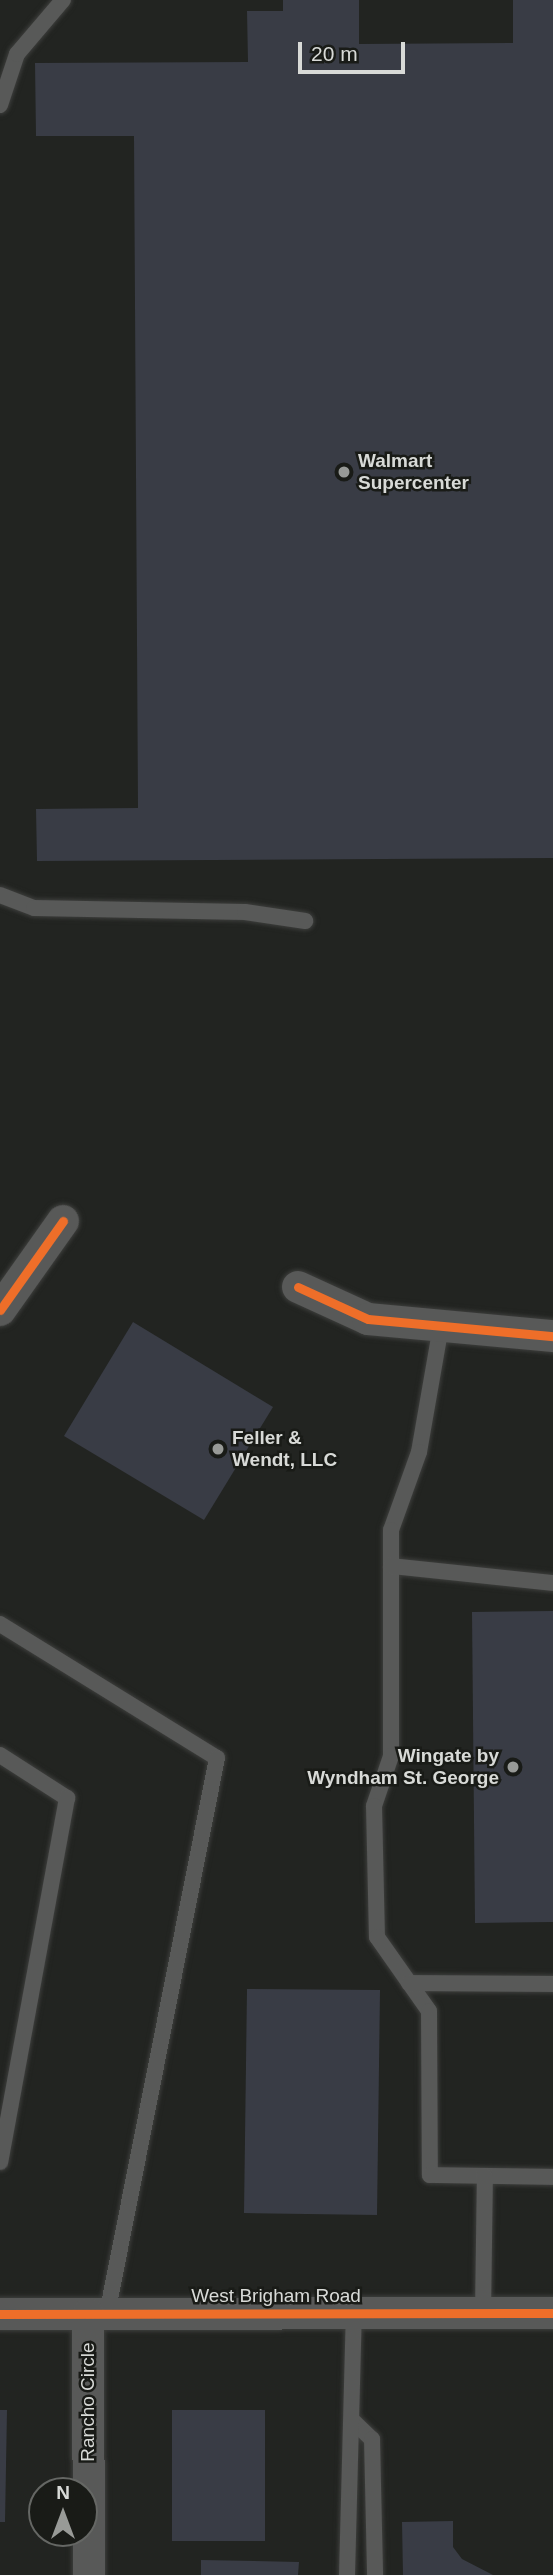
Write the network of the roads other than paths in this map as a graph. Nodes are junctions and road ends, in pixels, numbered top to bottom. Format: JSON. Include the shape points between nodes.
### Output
{"nodes":[{"id":1,"x":63,"y":0,"type":"edge"},
{"id":2,"x":0,"y":105,"type":"edge"},
{"id":3,"x":0,"y":895,"type":"edge"},
{"id":4,"x":305,"y":921,"type":"dead end"},
{"id":5,"x":63,"y":1222,"type":"dead end"},
{"id":6,"x":298,"y":1287,"type":"dead end"},
{"id":7,"x":0,"y":1310,"type":"edge"},
{"id":8,"x":441,"y":1326,"type":"junction"},
{"id":9,"x":553,"y":1336,"type":"edge"},
{"id":10,"x":391,"y":1566,"type":"junction"},
{"id":11,"x":553,"y":1583,"type":"edge"},
{"id":12,"x":0,"y":1624,"type":"edge"},
{"id":13,"x":0,"y":1755,"type":"edge"},
{"id":14,"x":409,"y":1983,"type":"junction"},
{"id":15,"x":553,"y":1984,"type":"edge"},
{"id":16,"x":0,"y":2162,"type":"edge"},
{"id":17,"x":485,"y":2176,"type":"junction"},
{"id":18,"x":553,"y":2177,"type":"edge"},
{"id":19,"x":354,"y":2313,"type":"junction"},
{"id":20,"x":483,"y":2313,"type":"junction"},
{"id":21,"x":553,"y":2313,"type":"edge"},
{"id":22,"x":0,"y":2314,"type":"edge"},
{"id":23,"x":97,"y":2314,"type":"junction"},
{"id":24,"x":352,"y":2420,"type":"junction"},
{"id":25,"x":89,"y":2575,"type":"edge"},
{"id":26,"x":347,"y":2575,"type":"edge"},
{"id":27,"x":375,"y":2575,"type":"edge"}],
"edges":[{"from":1,"to":2,"type":"lane","via":[[17,54]]},
{"from":3,"to":4,"type":"lane","via":[[34,908],[245,912]]},
{"from":5,"to":7,"type":"street"},
{"from":6,"to":8,"type":"street","via":[[368,1319]]},
{"from":8,"to":9,"type":"street"},
{"from":8,"to":10,"type":"lane","via":[[419,1452],[391,1530]]},
{"from":10,"to":11,"type":"lane"},
{"from":10,"to":14,"type":"lane","via":[[391,1756],[374,1806],[377,1937]]},
{"from":12,"to":23,"type":"lane","via":[[217,1758]]},
{"from":13,"to":16,"type":"lane","via":[[67,1798]]},
{"from":14,"to":15,"type":"lane"},
{"from":14,"to":17,"type":"lane","via":[[429,2011],[430,2175]]},
{"from":17,"to":18,"type":"lane"},
{"from":17,"to":20,"type":"lane"},
{"from":19,"to":20,"type":"street","name":"West Brigham Road"},
{"from":19,"to":23,"type":"street","name":"West Brigham Road"},
{"from":19,"to":24,"type":"lane"},
{"from":20,"to":21,"type":"street","name":"West Brigham Road"},
{"from":22,"to":23,"type":"street","name":"West Brigham Road"},
{"from":23,"to":25,"type":"street","name":"Rancho Circle"},
{"from":24,"to":26,"type":"lane"},
{"from":24,"to":27,"type":"lane","via":[[372,2439]]}]}
